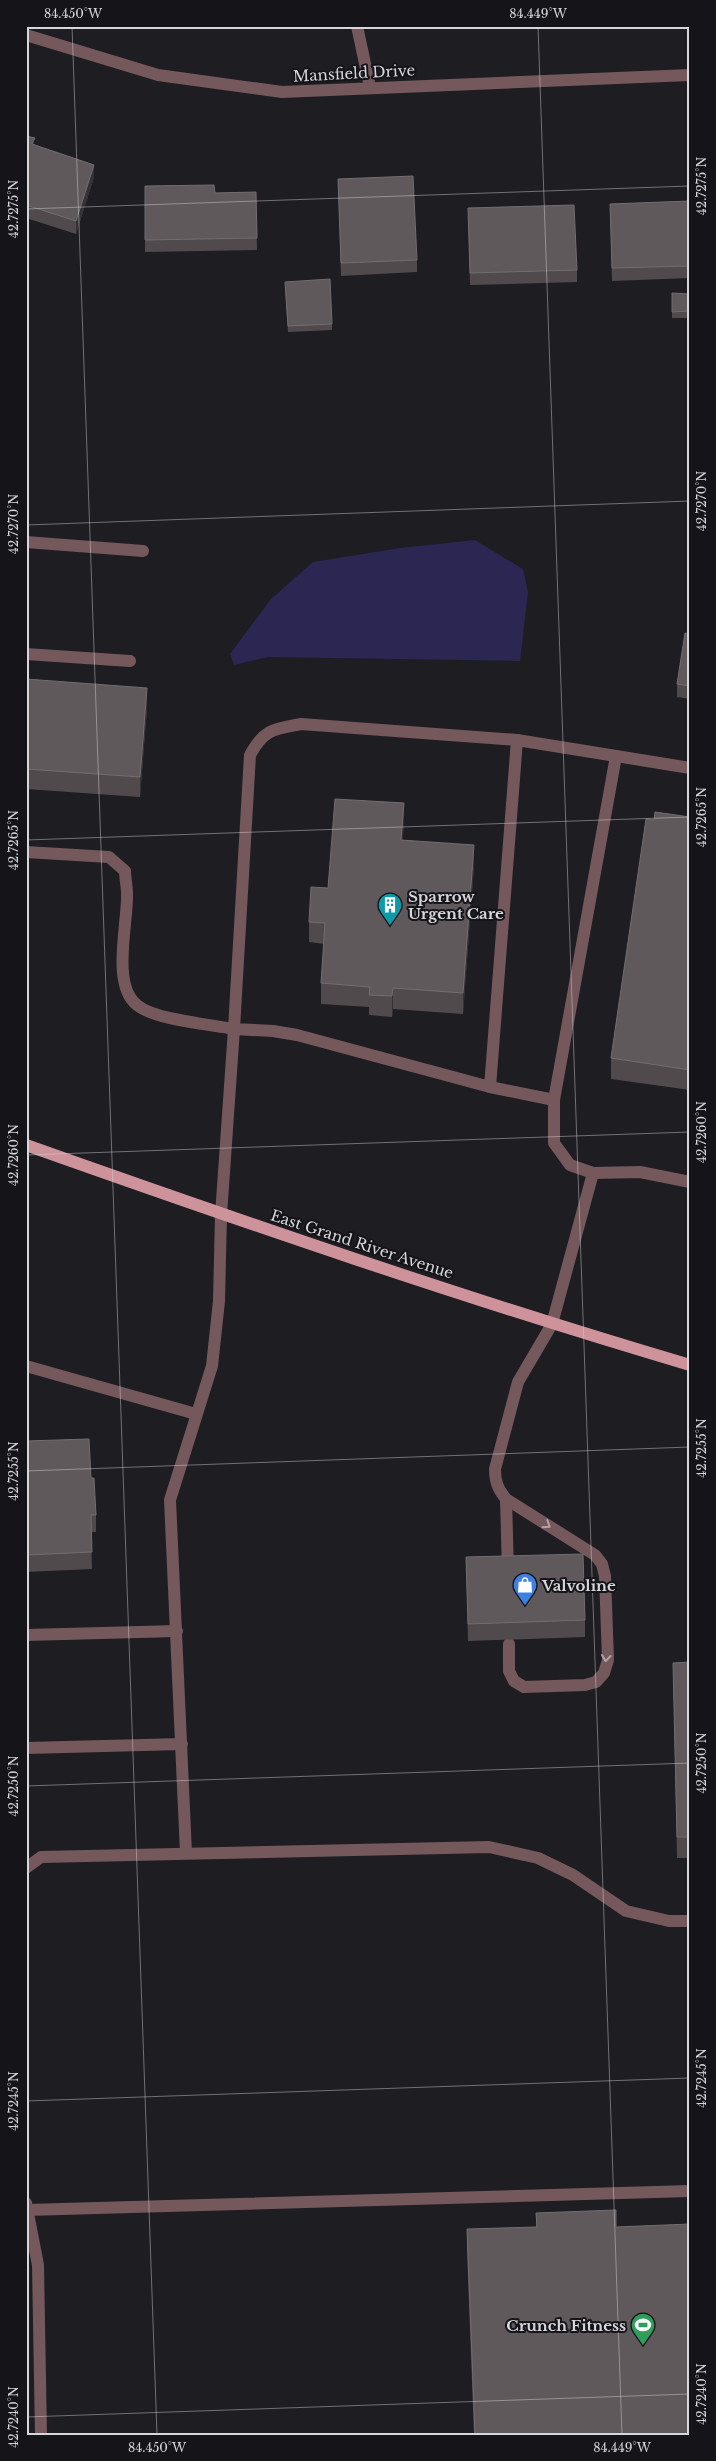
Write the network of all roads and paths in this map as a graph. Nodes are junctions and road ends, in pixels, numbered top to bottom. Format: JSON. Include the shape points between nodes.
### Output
{"nodes":[{"id":1,"x":356,"y":26,"type":"edge"},
{"id":2,"x":26,"y":35,"type":"edge"},
{"id":3,"x":690,"y":75,"type":"edge"},
{"id":4,"x":370,"y":87,"type":"junction"},
{"id":5,"x":26,"y":542,"type":"edge"},
{"id":6,"x":143,"y":551,"type":"dead end"},
{"id":7,"x":26,"y":654,"type":"edge"},
{"id":8,"x":130,"y":661,"type":"dead end"},
{"id":9,"x":517,"y":740,"type":"junction"},
{"id":10,"x":616,"y":756,"type":"junction"},
{"id":11,"x":690,"y":768,"type":"edge"},
{"id":12,"x":26,"y":852,"type":"edge"},
{"id":13,"x":234,"y":1029,"type":"junction"},
{"id":14,"x":490,"y":1087,"type":"junction"},
{"id":15,"x":554,"y":1100,"type":"junction"},
{"id":16,"x":26,"y":1145,"type":"edge"},
{"id":17,"x":593,"y":1173,"type":"junction"},
{"id":18,"x":690,"y":1182,"type":"edge"},
{"id":19,"x":221,"y":1215,"type":"junction"},
{"id":20,"x":552,"y":1324,"type":"junction"},
{"id":21,"x":690,"y":1365,"type":"edge"},
{"id":22,"x":26,"y":1366,"type":"edge"},
{"id":23,"x":196,"y":1414,"type":"junction"},
{"id":24,"x":506,"y":1499,"type":"junction"},
{"id":25,"x":508,"y":1572,"type":"edge"},
{"id":26,"x":177,"y":1631,"type":"junction"},
{"id":27,"x":26,"y":1635,"type":"edge"},
{"id":28,"x":509,"y":1644,"type":"edge"},
{"id":29,"x":182,"y":1744,"type":"junction"},
{"id":30,"x":26,"y":1748,"type":"edge"},
{"id":31,"x":186,"y":1853,"type":"junction"},
{"id":32,"x":26,"y":1868,"type":"edge"},
{"id":33,"x":690,"y":1920,"type":"edge"},
{"id":34,"x":690,"y":2191,"type":"edge"},
{"id":35,"x":26,"y":2203,"type":"edge"},
{"id":36,"x":26,"y":2210,"type":"edge"},
{"id":37,"x":41,"y":2435,"type":"edge"}],
"edges":[{"from":1,"to":4,"type":"street"},
{"from":2,"to":4,"type":"street","name":"Mansfield Drive","via":[[158,75],[282,92]]},
{"from":3,"to":4,"type":"street","name":"Mansfield Drive"},
{"from":5,"to":6,"type":"street"},
{"from":7,"to":8,"type":"street"},
{"from":9,"to":10,"type":"street"},
{"from":9,"to":13,"type":"street","via":[[301,724],[276,729],[259,738],[250,755]]},
{"from":9,"to":14,"type":"street"},
{"from":10,"to":11,"type":"street"},
{"from":10,"to":15,"type":"street"},
{"from":12,"to":13,"type":"street","via":[[109,856],[125,870],[127,894],[122,970],[125,989],[136,1005],[160,1016]]},
{"from":13,"to":14,"type":"street","via":[[298,1035]]},
{"from":13,"to":19,"type":"street"},
{"from":14,"to":15,"type":"street"},
{"from":15,"to":17,"type":"street","via":[[554,1143],[570,1165]]},
{"from":16,"to":19,"type":"main road","name":"East Grand River Avenue"},
{"from":17,"to":18,"type":"street","via":[[640,1172]]},
{"from":17,"to":20,"type":"street"},
{"from":19,"to":20,"type":"main road","name":"East Grand River Avenue"},
{"from":19,"to":23,"type":"street","via":[[219,1300],[212,1366]]},
{"from":20,"to":21,"type":"main road","name":"East Grand River Avenue"},
{"from":20,"to":24,"type":"street","via":[[518,1382],[495,1469],[498,1490]]},
{"from":22,"to":23,"type":"street"},
{"from":23,"to":26,"type":"street","via":[[170,1500]]},
{"from":24,"to":25,"type":"street"},
{"from":24,"to":28,"type":"street","one_way":true,"via":[[595,1556],[602,1564],[608,1660],[596,1682],[524,1687],[514,1681],[509,1671]]},
{"from":26,"to":27,"type":"street"},
{"from":26,"to":29,"type":"street"},
{"from":29,"to":30,"type":"street"},
{"from":29,"to":31,"type":"street"},
{"from":31,"to":32,"type":"street","via":[[41,1857]]},
{"from":31,"to":33,"type":"street","via":[[489,1847],[538,1858],[626,1911],[669,1921]]},
{"from":34,"to":36,"type":"street"},
{"from":35,"to":36,"type":"street"},
{"from":36,"to":37,"type":"street","via":[[38,2265]]}]}
